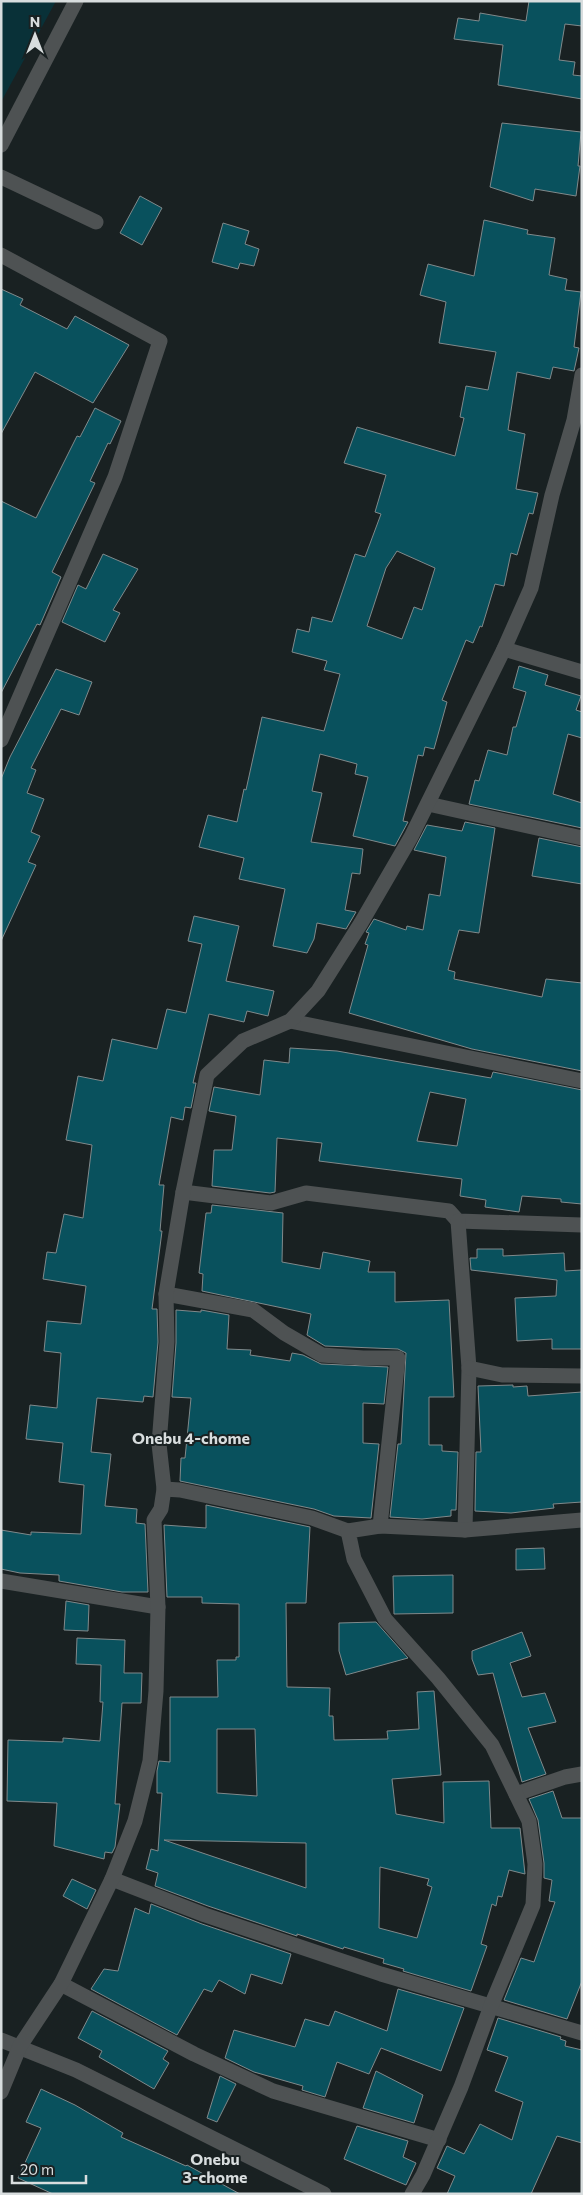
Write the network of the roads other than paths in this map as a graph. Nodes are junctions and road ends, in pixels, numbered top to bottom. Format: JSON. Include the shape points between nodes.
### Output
{"nodes":[{"id":1,"x":76,"y":1,"type":"edge"},
{"id":2,"x":1,"y":145,"type":"edge"},
{"id":3,"x":1,"y":177,"type":"edge"},
{"id":4,"x":96,"y":222,"type":"dead end"},
{"id":5,"x":1,"y":255,"type":"edge"},
{"id":6,"x":582,"y":375,"type":"edge"},
{"id":7,"x":578,"y":421,"type":"edge"},
{"id":8,"x":504,"y":649,"type":"junction"},
{"id":9,"x":582,"y":672,"type":"edge"},
{"id":10,"x":1,"y":740,"type":"edge"},
{"id":11,"x":428,"y":804,"type":"junction"},
{"id":12,"x":582,"y":838,"type":"edge"},
{"id":13,"x":290,"y":1021,"type":"junction"},
{"id":14,"x":582,"y":1081,"type":"edge"},
{"id":15,"x":183,"y":1192,"type":"junction"},
{"id":16,"x":458,"y":1221,"type":"junction"},
{"id":17,"x":582,"y":1225,"type":"edge"},
{"id":18,"x":166,"y":1294,"type":"junction"},
{"id":19,"x":469,"y":1368,"type":"junction"},
{"id":20,"x":582,"y":1376,"type":"edge"},
{"id":21,"x":164,"y":1489,"type":"junction"},
{"id":22,"x":582,"y":1520,"type":"edge"},
{"id":23,"x":380,"y":1526,"type":"junction"},
{"id":24,"x":466,"y":1530,"type":"junction"},
{"id":25,"x":348,"y":1531,"type":"junction"},
{"id":26,"x":1,"y":1581,"type":"edge"},
{"id":27,"x":158,"y":1607,"type":"junction"},
{"id":28,"x":582,"y":1774,"type":"edge"},
{"id":29,"x":516,"y":1794,"type":"junction"},
{"id":30,"x":112,"y":1879,"type":"junction"},
{"id":31,"x":60,"y":1984,"type":"junction"},
{"id":32,"x":491,"y":2006,"type":"junction"},
{"id":33,"x":582,"y":2033,"type":"edge"},
{"id":34,"x":1,"y":2040,"type":"edge"},
{"id":35,"x":20,"y":2046,"type":"junction"},
{"id":36,"x":1,"y":2092,"type":"edge"},
{"id":37,"x":439,"y":2140,"type":"junction"},
{"id":38,"x":324,"y":2194,"type":"edge"},
{"id":39,"x":412,"y":2194,"type":"edge"}],
"edges":[{"from":1,"to":2,"type":"street"},
{"from":3,"to":4,"type":"street"},
{"from":5,"to":10,"type":"street","via":[[160,341],[115,477]]},
{"from":6,"to":7,"type":"street"},
{"from":7,"to":8,"type":"street","via":[[552,495],[531,588]]},
{"from":8,"to":9,"type":"street"},
{"from":8,"to":11,"type":"street"},
{"from":11,"to":12,"type":"street"},
{"from":11,"to":13,"type":"street","via":[[361,923],[318,991]]},
{"from":13,"to":14,"type":"street"},
{"from":13,"to":15,"type":"street","via":[[243,1041],[207,1075]]},
{"from":15,"to":16,"type":"street","via":[[271,1203],[306,1193],[449,1211]]},
{"from":15,"to":18,"type":"street"},
{"from":16,"to":17,"type":"street"},
{"from":16,"to":19,"type":"street"},
{"from":18,"to":21,"type":"street","via":[[167,1342],[160,1444]]},
{"from":18,"to":23,"type":"street","via":[[253,1310],[284,1334],[322,1355],[398,1358]]},
{"from":19,"to":20,"type":"street","via":[[502,1375]]},
{"from":19,"to":24,"type":"street"},
{"from":21,"to":25,"type":"street","via":[[312,1518]]},
{"from":21,"to":27,"type":"street","via":[[162,1509],[154,1520]]},
{"from":22,"to":24,"type":"street"},
{"from":23,"to":24,"type":"street"},
{"from":23,"to":25,"type":"street"},
{"from":25,"to":29,"type":"street","via":[[354,1559],[385,1618],[492,1745]]},
{"from":26,"to":27,"type":"street"},
{"from":27,"to":30,"type":"street","via":[[150,1761],[135,1821]]},
{"from":28,"to":29,"type":"street"},
{"from":29,"to":32,"type":"street","via":[[529,1821],[535,1864],[533,1905]]},
{"from":30,"to":31,"type":"street"},
{"from":30,"to":32,"type":"street","via":[[214,1918],[381,1974]]},
{"from":31,"to":35,"type":"street"},
{"from":31,"to":37,"type":"street","via":[[273,2091]]},
{"from":32,"to":33,"type":"street"},
{"from":32,"to":37,"type":"street"},
{"from":34,"to":35,"type":"street"},
{"from":35,"to":36,"type":"street"},
{"from":35,"to":38,"type":"street","via":[[76,2070]]},
{"from":37,"to":39,"type":"street"}]}
